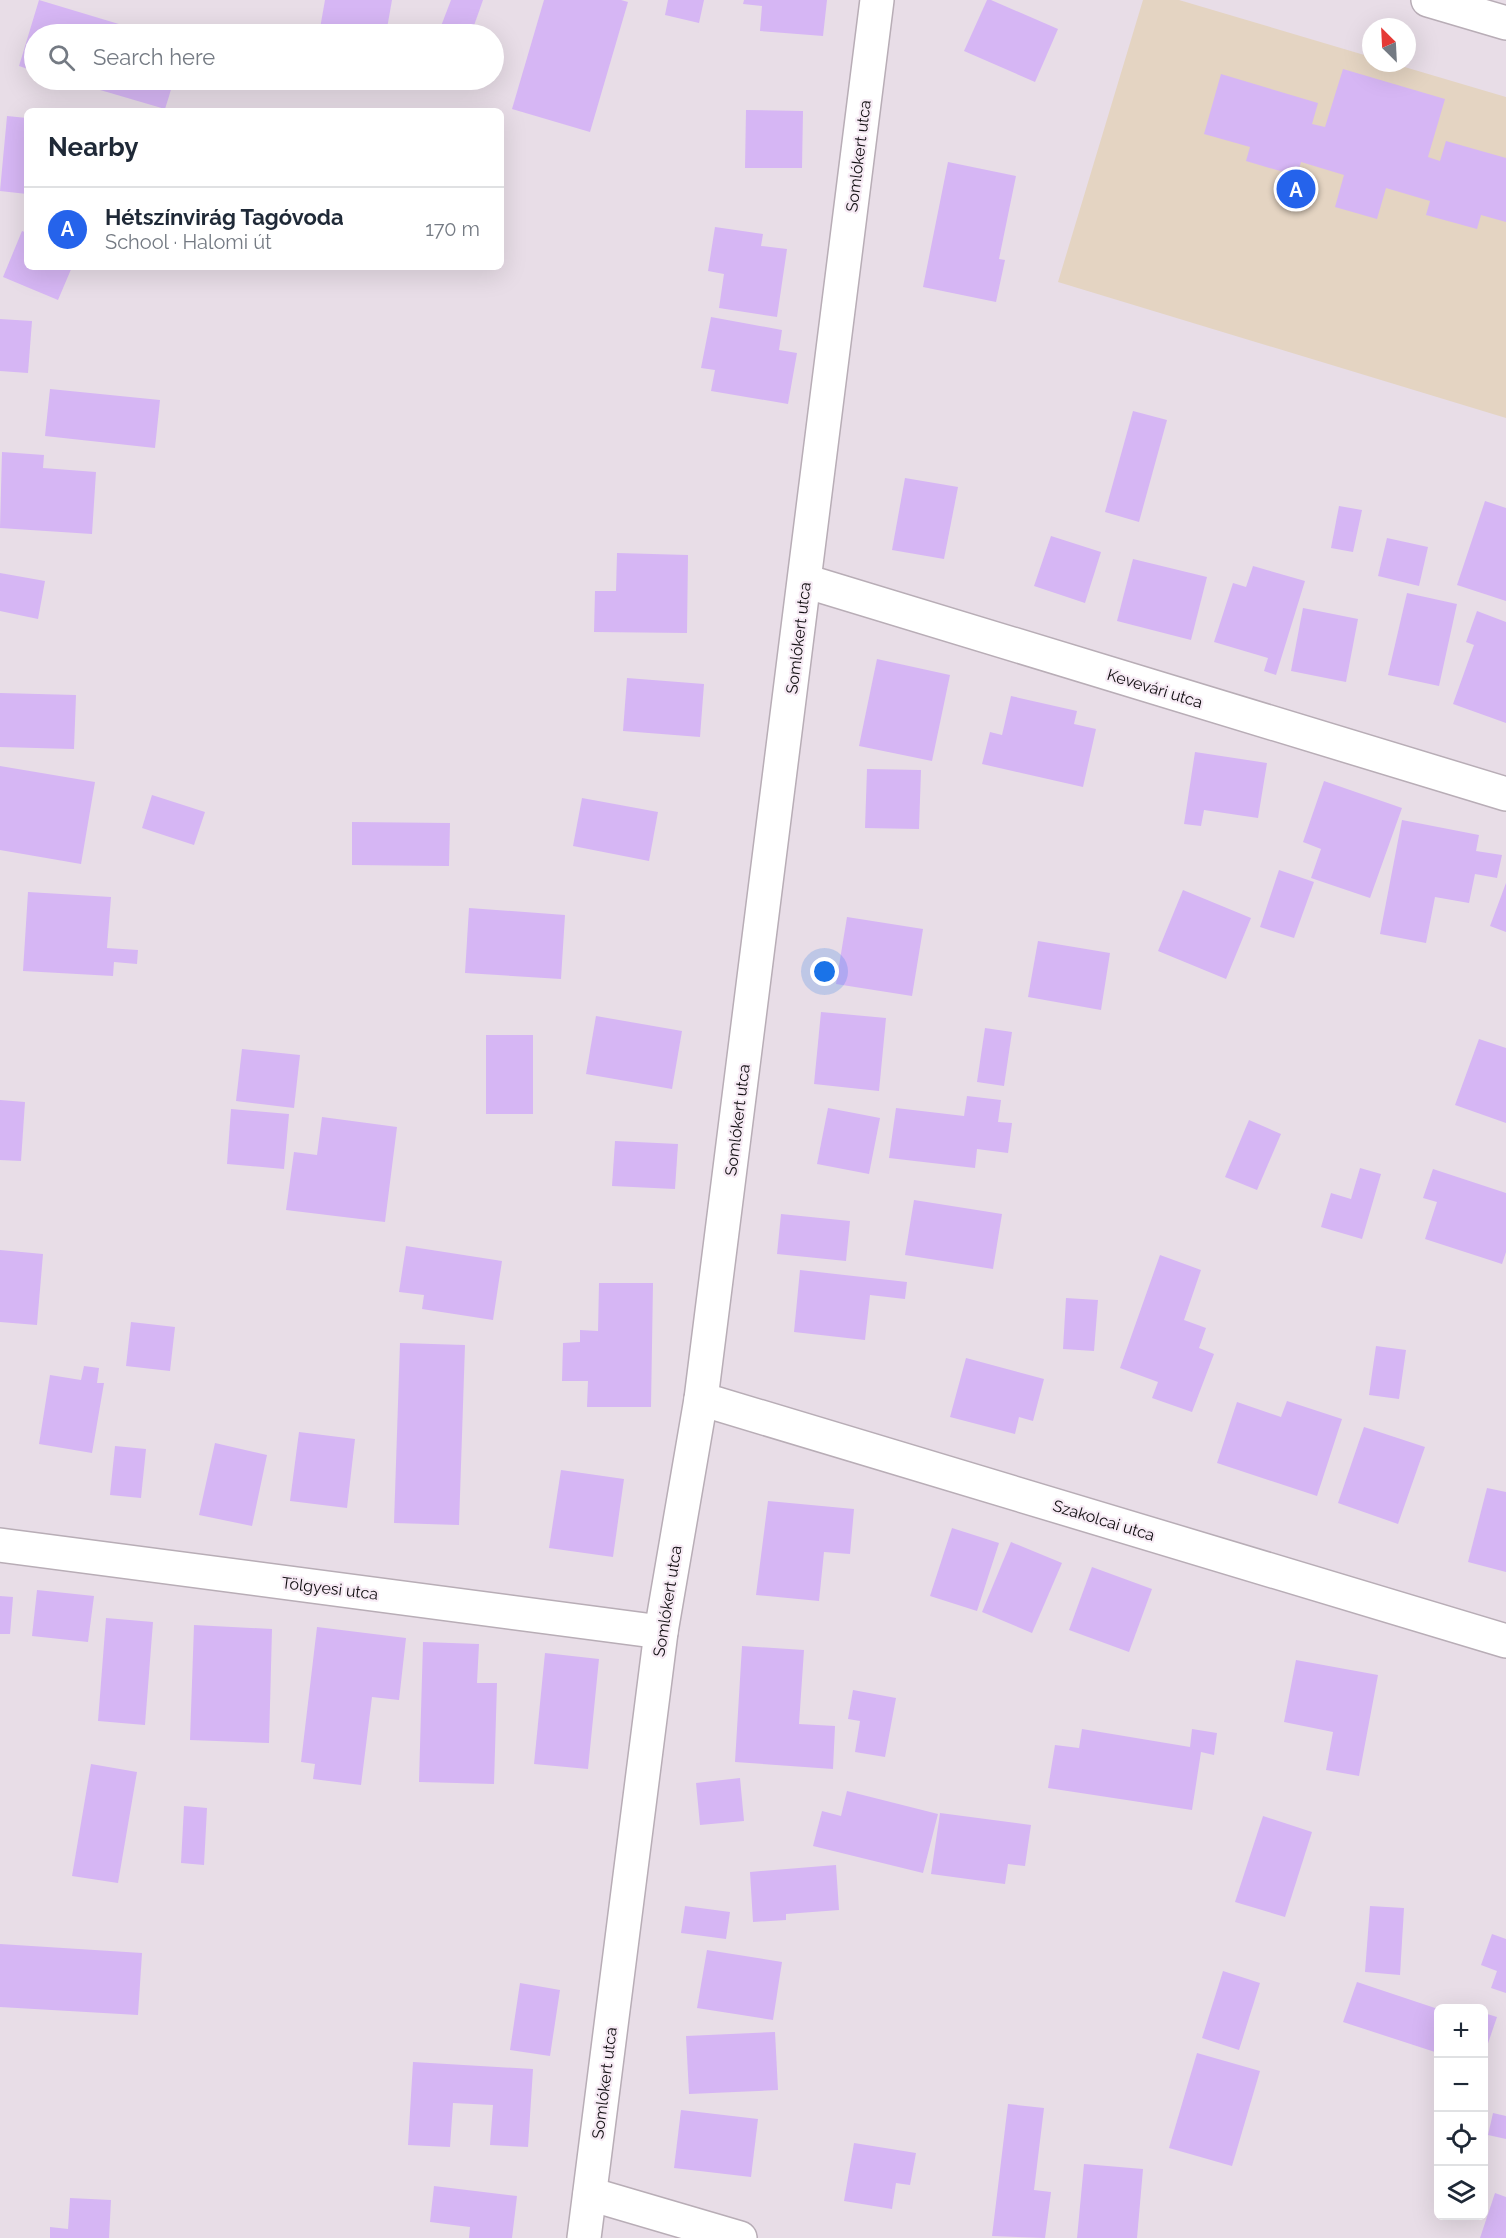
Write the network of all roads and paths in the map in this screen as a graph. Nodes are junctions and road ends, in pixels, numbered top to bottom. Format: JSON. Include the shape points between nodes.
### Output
{"nodes":[{"id":1,"x":878,"y":0,"type":"edge"},
{"id":2,"x":1437,"y":1,"type":"edge"},
{"id":3,"x":1506,"y":23,"type":"edge"},
{"id":4,"x":805,"y":581,"type":"junction"},
{"id":5,"x":1506,"y":794,"type":"edge"},
{"id":6,"x":701,"y":1400,"type":"junction"},
{"id":7,"x":0,"y":1545,"type":"edge"},
{"id":8,"x":661,"y":1632,"type":"junction"},
{"id":9,"x":1506,"y":1641,"type":"edge"},
{"id":10,"x":590,"y":2194,"type":"junction"},
{"id":11,"x":584,"y":2238,"type":"edge"},
{"id":12,"x":740,"y":2238,"type":"edge"}],
"edges":[{"from":1,"to":4,"type":"street","name":"Somlókert utca"},
{"from":2,"to":3,"type":"street"},
{"from":4,"to":5,"type":"street","name":"Kevevári utca"},
{"from":4,"to":6,"type":"street","name":"Somlókert utca"},
{"from":6,"to":8,"type":"street","name":"Somlókert utca"},
{"from":6,"to":9,"type":"street","name":"Szakolcai utca"},
{"from":7,"to":8,"type":"street","name":"Tölgyesi utca"},
{"from":8,"to":10,"type":"street","name":"Somlókert utca"},
{"from":10,"to":11,"type":"street","name":"Somlókert utca"},
{"from":10,"to":12,"type":"street"}]}
